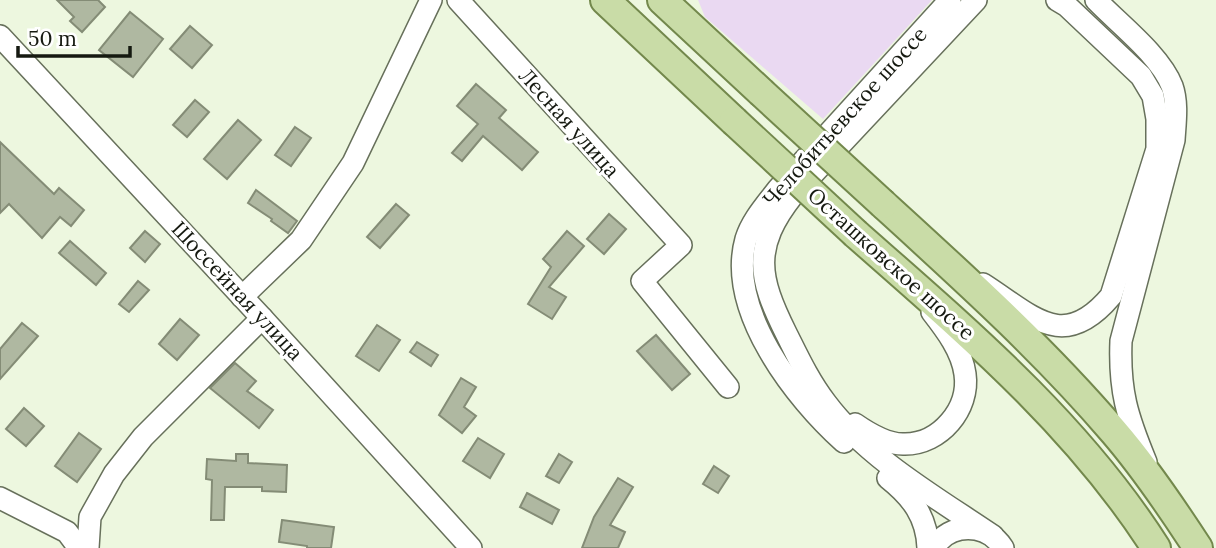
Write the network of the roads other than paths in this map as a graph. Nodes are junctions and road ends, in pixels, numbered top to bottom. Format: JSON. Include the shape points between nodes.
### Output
{"nodes":[{"id":1,"x":431,"y":0,"type":"edge"},
{"id":2,"x":458,"y":0,"type":"edge"},
{"id":3,"x":605,"y":0,"type":"edge"},
{"id":4,"x":662,"y":0,"type":"edge"},
{"id":5,"x":684,"y":0,"type":"edge"},
{"id":6,"x":950,"y":0,"type":"edge"},
{"id":7,"x":1058,"y":0,"type":"edge"},
{"id":8,"x":1096,"y":0,"type":"edge"},
{"id":9,"x":978,"y":1,"type":"edge"},
{"id":10,"x":0,"y":36,"type":"edge"},
{"id":11,"x":761,"y":92,"type":"junction"},
{"id":12,"x":925,"y":243,"type":"junction"},
{"id":13,"x":894,"y":268,"type":"junction"},
{"id":14,"x":242,"y":297,"type":"junction"},
{"id":15,"x":262,"y":318,"type":"junction"},
{"id":16,"x":805,"y":371,"type":"junction"},
{"id":17,"x":728,"y":387,"type":"dead end"},
{"id":18,"x":0,"y":498,"type":"edge"},
{"id":19,"x":1167,"y":501,"type":"junction"},
{"id":20,"x":90,"y":517,"type":"junction"},
{"id":21,"x":73,"y":540,"type":"edge"},
{"id":22,"x":998,"y":542,"type":"edge"},
{"id":23,"x":88,"y":548,"type":"edge"},
{"id":24,"x":471,"y":548,"type":"edge"},
{"id":25,"x":928,"y":548,"type":"edge"},
{"id":26,"x":933,"y":548,"type":"edge"},
{"id":27,"x":1156,"y":548,"type":"edge"},
{"id":28,"x":1198,"y":548,"type":"edge"}],
"edges":[{"from":1,"to":14,"type":"street","via":[[353,163],[300,240]]},
{"from":2,"to":17,"type":"street","name":"Лесная улица","via":[[681,245],[642,281]]},
{"from":3,"to":13,"type":"main road","name":"Осташковское шоссе","bridge":true},
{"from":4,"to":11,"type":"main road","name":"Осташковское шоссе"},
{"from":5,"to":11,"type":"street","via":[[696,21]]},
{"from":6,"to":25,"type":"street","name":"Челобитьевское шоссе","via":[[778,189],[757,216],[742,260],[750,306],[779,367],[823,424],[910,496],[921,514]]},
{"from":7,"to":12,"type":"street","via":[[1141,76],[1153,96],[1157,149],[1111,296],[1081,323],[1065,327],[1045,324]]},
{"from":8,"to":19,"type":"street","via":[[1158,63],[1172,86],[1176,112],[1174,140],[1121,341],[1120,372],[1132,428]]},
{"from":9,"to":16,"type":"street","name":"Челобитьевское шоссе","via":[[793,195],[769,232],[762,254],[763,272],[778,318]]},
{"from":10,"to":14,"type":"street","name":"Шоссейная улица"},
{"from":11,"to":12,"type":"main road","name":"Осташковское шоссе","bridge":true},
{"from":12,"to":19,"type":"main road","name":"Осташковское шоссе","via":[[1046,358]]},
{"from":13,"to":16,"type":"street","via":[[946,330],[962,359],[966,377],[954,418],[938,434],[902,445],[844,417]]},
{"from":13,"to":27,"type":"main road","name":"Осташковское шоссе","via":[[1021,382],[1088,454]]},
{"from":14,"to":15,"type":"street","name":"Шоссейная улица"},
{"from":15,"to":20,"type":"street","via":[[143,437],[114,474]]},
{"from":15,"to":24,"type":"street","name":"Шоссейная улица"},
{"from":16,"to":22,"type":"street","name":"Челобитьевское шоссе","via":[[827,405],[864,444]]},
{"from":18,"to":21,"type":"street"},
{"from":19,"to":28,"type":"main road","name":"Осташковское шоссе"},
{"from":20,"to":21,"type":"street"},
{"from":20,"to":23,"type":"street"},
{"from":22,"to":26,"type":"street","name":"Челобитьевское шоссе","via":[[984,531],[966,528],[945,535]]}]}
